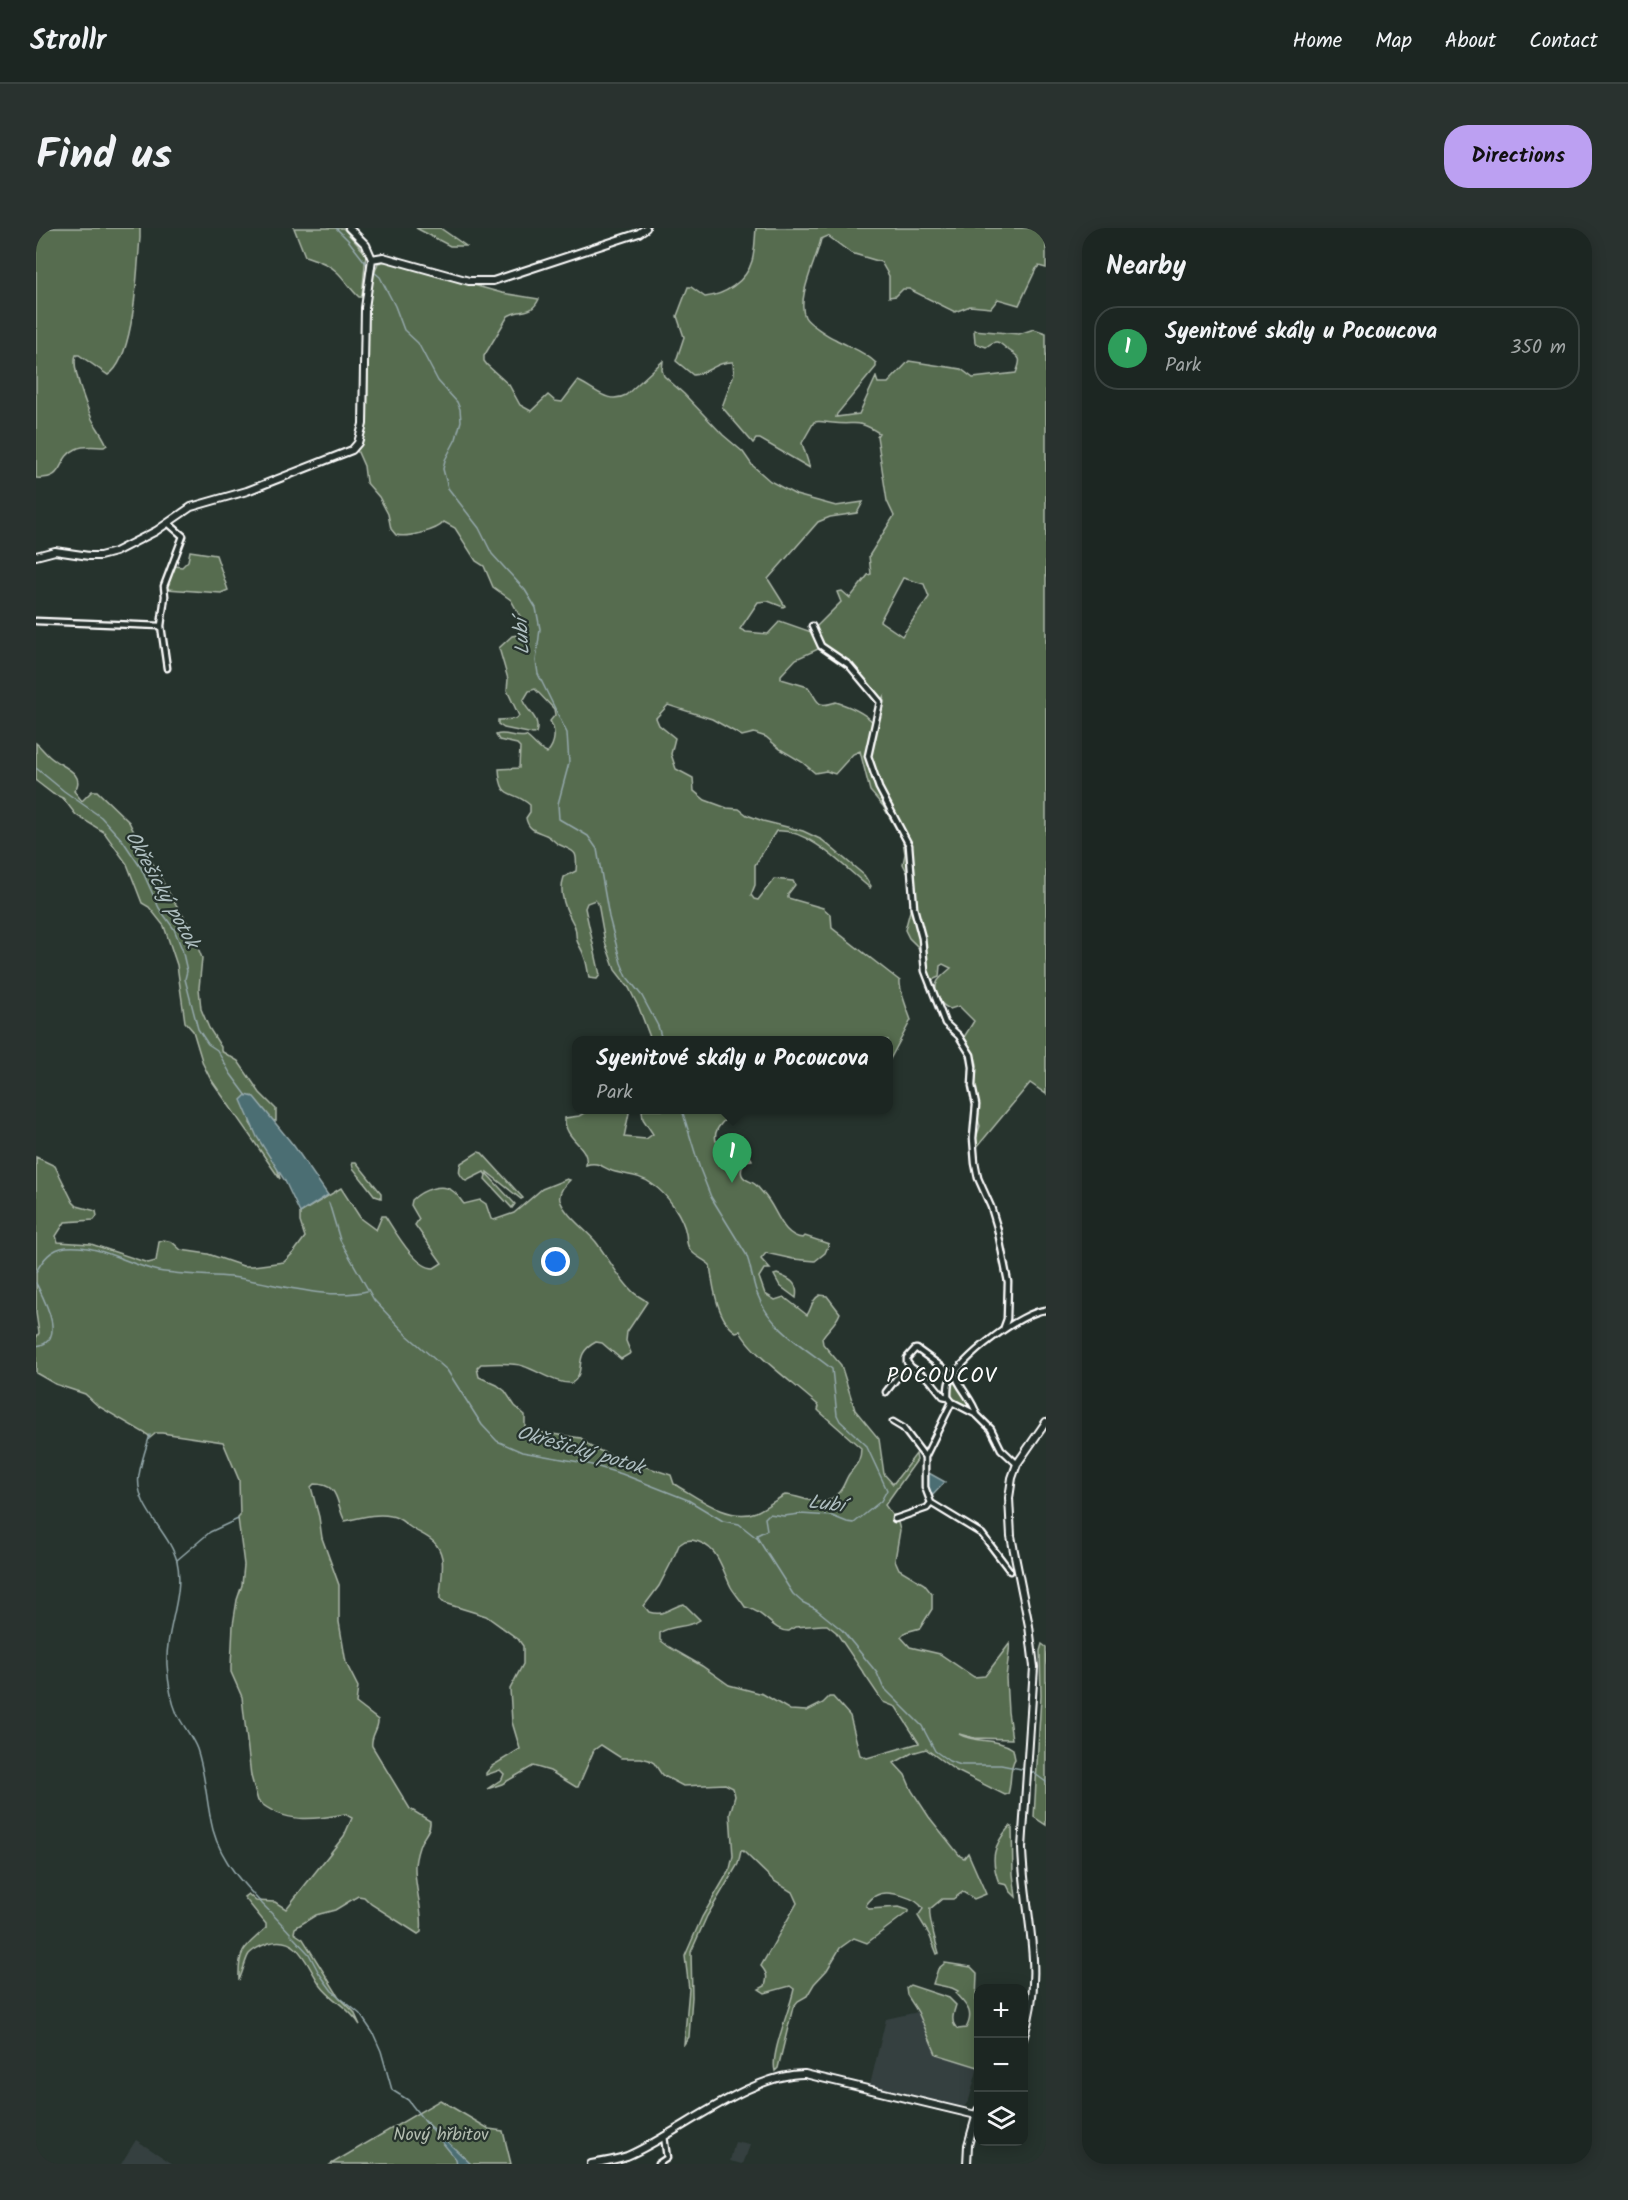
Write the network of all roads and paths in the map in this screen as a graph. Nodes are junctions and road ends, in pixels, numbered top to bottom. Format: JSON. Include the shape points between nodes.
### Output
{"nodes":[{"id":1,"x":349,"y":228,"type":"edge"},
{"id":2,"x":646,"y":228,"type":"edge"},
{"id":3,"x":372,"y":262,"type":"junction"},
{"id":4,"x":168,"y":524,"type":"junction"},
{"id":5,"x":36,"y":556,"type":"edge"},
{"id":6,"x":36,"y":621,"type":"edge"},
{"id":7,"x":161,"y":626,"type":"junction"},
{"id":8,"x":812,"y":626,"type":"dead end"},
{"id":9,"x":167,"y":668,"type":"dead end"},
{"id":10,"x":1046,"y":1310,"type":"edge"},
{"id":11,"x":1003,"y":1330,"type":"junction"},
{"id":12,"x":911,"y":1367,"type":"junction"},
{"id":13,"x":955,"y":1374,"type":"junction"},
{"id":14,"x":886,"y":1392,"type":"dead end"},
{"id":15,"x":948,"y":1397,"type":"junction"},
{"id":16,"x":952,"y":1402,"type":"junction"},
{"id":17,"x":977,"y":1415,"type":"junction"},
{"id":18,"x":892,"y":1422,"type":"dead end"},
{"id":19,"x":1046,"y":1422,"type":"edge"},
{"id":20,"x":925,"y":1457,"type":"junction"},
{"id":21,"x":1017,"y":1464,"type":"junction"},
{"id":22,"x":931,"y":1503,"type":"junction"},
{"id":23,"x":895,"y":1519,"type":"dead end"},
{"id":24,"x":1010,"y":1571,"type":"dead end"},
{"id":25,"x":1040,"y":1950,"type":"dead end"},
{"id":26,"x":1041,"y":1960,"type":"dead end"},
{"id":27,"x":1023,"y":2038,"type":"edge"},
{"id":28,"x":974,"y":2113,"type":"edge"},
{"id":29,"x":974,"y":2124,"type":"edge"},
{"id":30,"x":664,"y":2136,"type":"junction"},
{"id":31,"x":591,"y":2164,"type":"edge"},
{"id":32,"x":658,"y":2164,"type":"edge"},
{"id":33,"x":967,"y":2164,"type":"edge"}],
"edges":[{"from":1,"to":3,"type":"street","via":[[366,244]]},
{"from":2,"to":3,"type":"street","via":[[493,281],[469,281],[383,257]]},
{"from":3,"to":4,"type":"street","via":[[364,324],[363,424],[358,443],[352,450],[247,491],[190,507]]},
{"from":4,"to":5,"type":"street","via":[[100,556],[55,551]]},
{"from":4,"to":7,"type":"street","via":[[183,536],[164,586]]},
{"from":6,"to":7,"type":"street"},
{"from":7,"to":9,"type":"street"},
{"from":8,"to":11,"type":"street","via":[[821,646],[849,665],[880,702],[868,756],[879,788],[909,845],[925,971],[945,1023],[971,1054],[976,1105],[975,1166],[997,1227],[1008,1282]]},
{"from":10,"to":11,"type":"street","via":[[1031,1313]]},
{"from":11,"to":13,"type":"street"},
{"from":12,"to":13,"type":"street","via":[[907,1358],[917,1349]]},
{"from":12,"to":14,"type":"street"},
{"from":12,"to":15,"type":"street"},
{"from":13,"to":15,"type":"street","via":[[948,1384]]},
{"from":13,"to":17,"type":"street"},
{"from":15,"to":16,"type":"street"},
{"from":16,"to":17,"type":"street"},
{"from":16,"to":20,"type":"street"},
{"from":17,"to":21,"type":"street"},
{"from":18,"to":20,"type":"street","via":[[903,1428]]},
{"from":19,"to":21,"type":"street"},
{"from":20,"to":22,"type":"street","via":[[925,1487]]},
{"from":21,"to":25,"type":"street","via":[[1010,1485],[1008,1520],[1033,1651],[1034,1690],[1022,1862]]},
{"from":22,"to":23,"type":"street"},
{"from":22,"to":24,"type":"street","via":[[982,1534]]},
{"from":26,"to":27,"type":"street","via":[[1036,2008]]},
{"from":28,"to":30,"type":"street","via":[[793,2074],[750,2088]]},
{"from":29,"to":33,"type":"street"},
{"from":30,"to":31,"type":"street","via":[[626,2156]]},
{"from":30,"to":32,"type":"street","via":[[667,2158]]}]}
